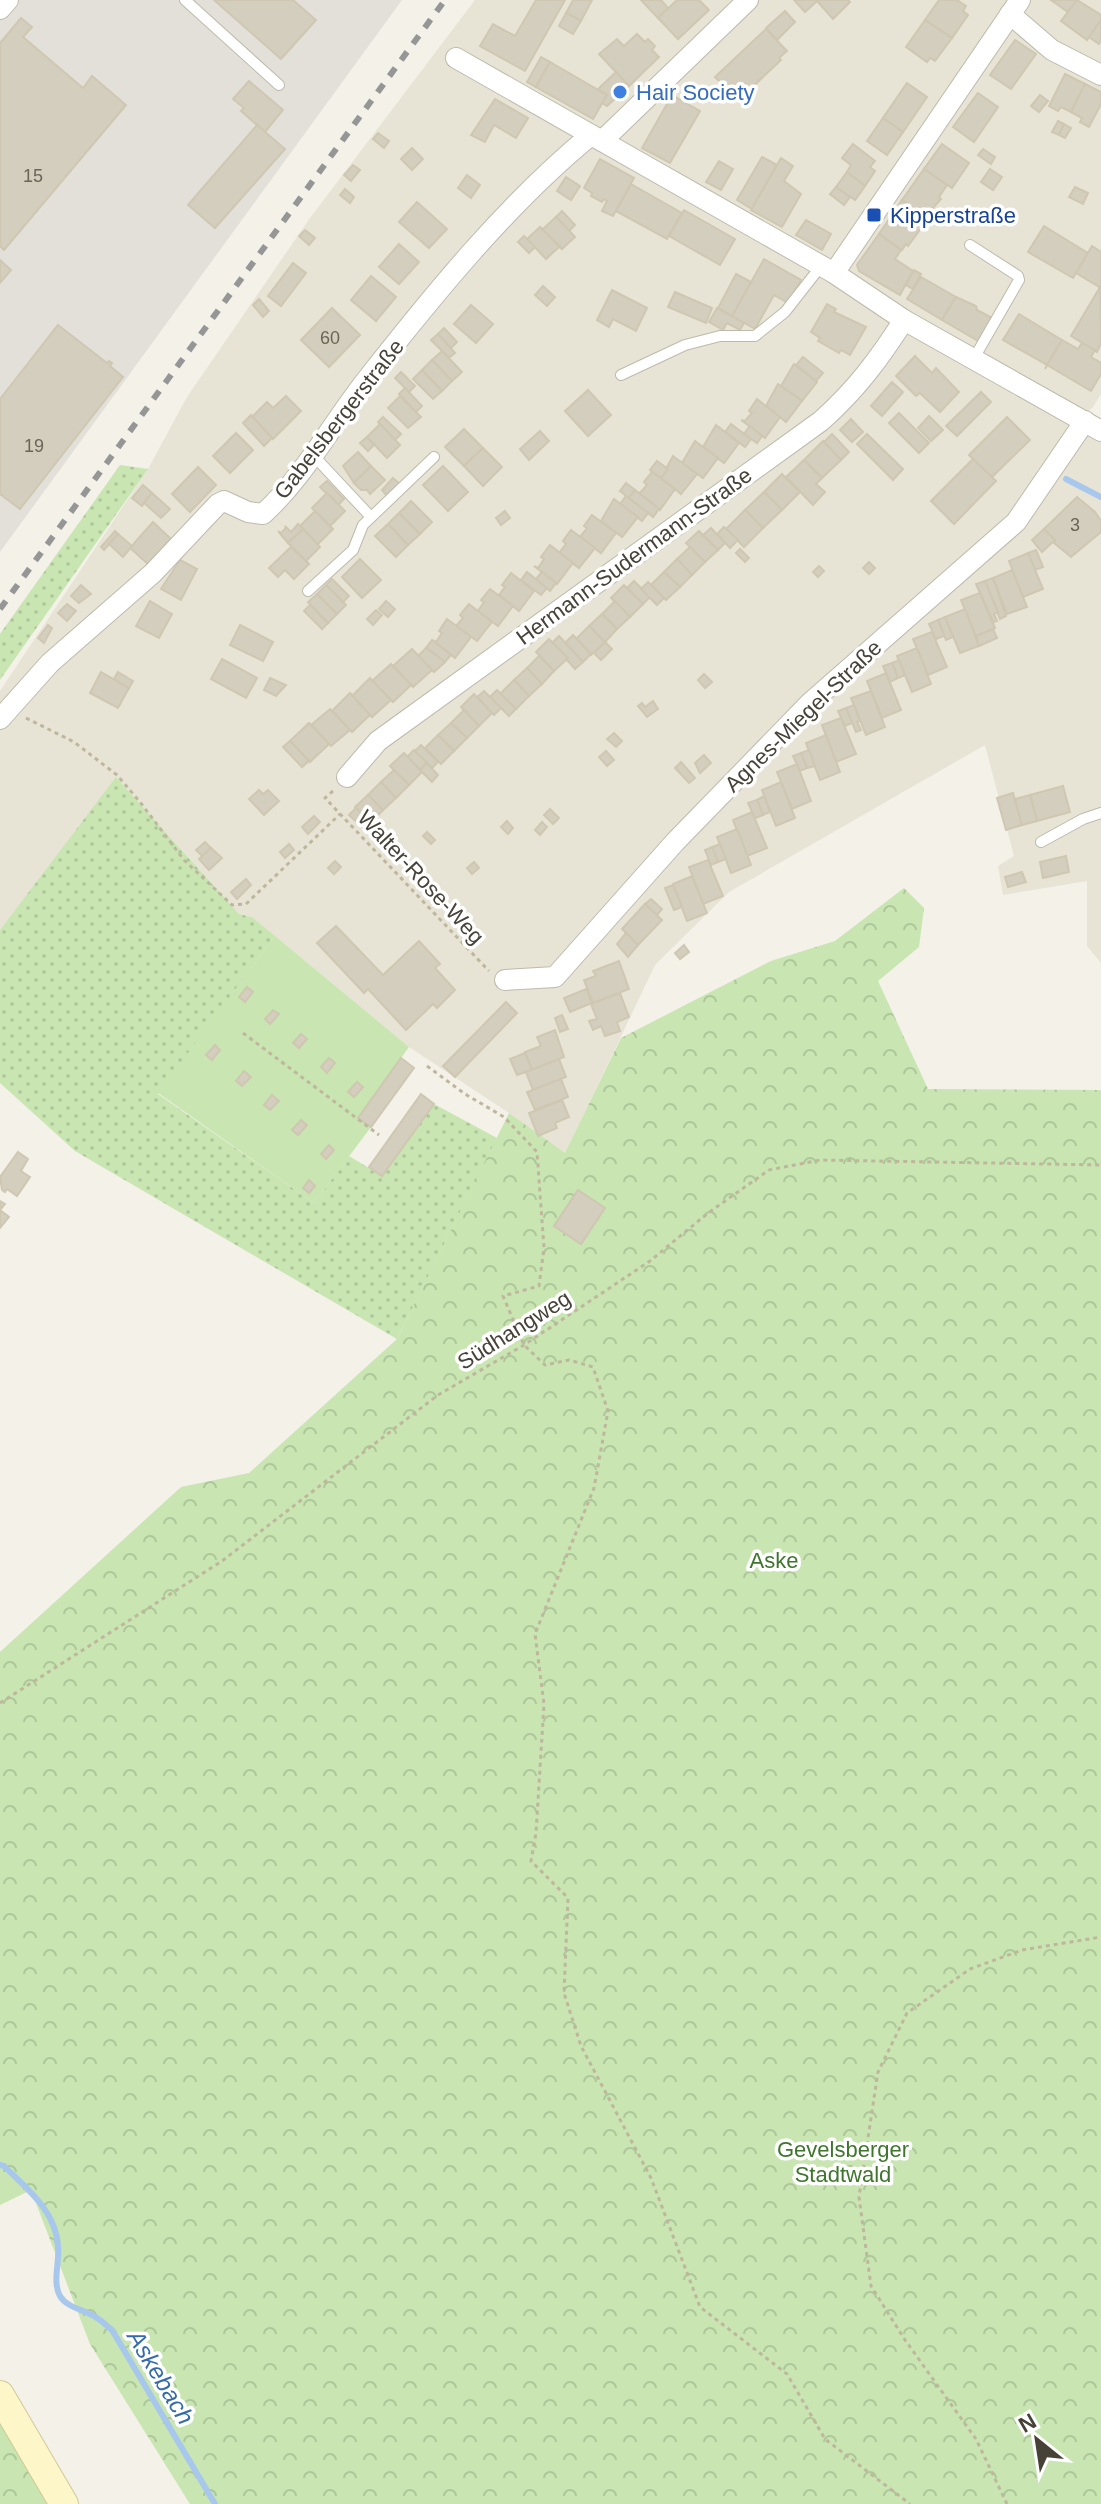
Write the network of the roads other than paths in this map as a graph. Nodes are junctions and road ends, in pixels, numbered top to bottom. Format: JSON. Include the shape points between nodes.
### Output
{"nodes":[{"id":1,"x":8,"y":0,"type":"edge"},
{"id":2,"x":185,"y":0,"type":"edge"},
{"id":3,"x":748,"y":0,"type":"edge"},
{"id":4,"x":1015,"y":7,"type":"edge"},
{"id":5,"x":0,"y":9,"type":"edge"},
{"id":6,"x":456,"y":58,"type":"dead end"},
{"id":7,"x":1101,"y":75,"type":"edge"},
{"id":8,"x":279,"y":85,"type":"dead end"},
{"id":9,"x":597,"y":138,"type":"junction"},
{"id":10,"x":970,"y":245,"type":"dead end"},
{"id":11,"x":828,"y":269,"type":"junction"},
{"id":12,"x":904,"y":320,"type":"junction"},
{"id":13,"x":973,"y":360,"type":"junction"},
{"id":14,"x":621,"y":375,"type":"dead end"},
{"id":15,"x":1093,"y":426,"type":"edge"},
{"id":16,"x":312,"y":454,"type":"junction"},
{"id":17,"x":434,"y":457,"type":"dead end"},
{"id":18,"x":371,"y":517,"type":"junction"},
{"id":19,"x":308,"y":591,"type":"dead end"},
{"id":20,"x":5,"y":713,"type":"edge"},
{"id":21,"x":347,"y":777,"type":"dead end"},
{"id":22,"x":1101,"y":813,"type":"edge"},
{"id":23,"x":1041,"y":842,"type":"dead end"},
{"id":24,"x":498,"y":977,"type":"road end"},
{"id":25,"x":0,"y":2395,"type":"edge"},
{"id":26,"x":64,"y":2504,"type":"edge"}],
"edges":[{"from":1,"to":5,"type":"street"},
{"from":2,"to":8,"type":"lane"},
{"from":3,"to":9,"type":"street","name":"Gabelsbergerstraße"},
{"from":4,"to":7,"type":"street","via":[[1052,50]]},
{"from":4,"to":11,"type":"street"},
{"from":6,"to":9,"type":"street"},
{"from":9,"to":11,"type":"street"},
{"from":9,"to":16,"type":"street","name":"Gabelsbergerstraße","via":[[566,156],[497,225],[368,378]]},
{"from":10,"to":13,"type":"lane","via":[[1019,280]]},
{"from":11,"to":12,"type":"street"},
{"from":11,"to":14,"type":"lane","via":[[755,336],[720,336],[685,345]]},
{"from":12,"to":13,"type":"street"},
{"from":12,"to":21,"type":"street","name":"Hermann-Sudermann-Straße","via":[[849,397],[821,421],[378,741]]},
{"from":13,"to":15,"type":"street"},
{"from":15,"to":24,"type":"street","name":"Agnes-Miegel-Straße","via":[[1016,522],[810,703],[675,842],[555,977]]},
{"from":16,"to":18,"type":"lane"},
{"from":16,"to":20,"type":"street","name":"Gabelsbergerstraße","via":[[287,492],[263,514],[224,501],[218,504],[153,573],[50,663]]},
{"from":17,"to":18,"type":"lane"},
{"from":18,"to":19,"type":"lane","via":[[353,550]]},
{"from":22,"to":23,"type":"lane"},
{"from":25,"to":26,"type":"street"}]}
